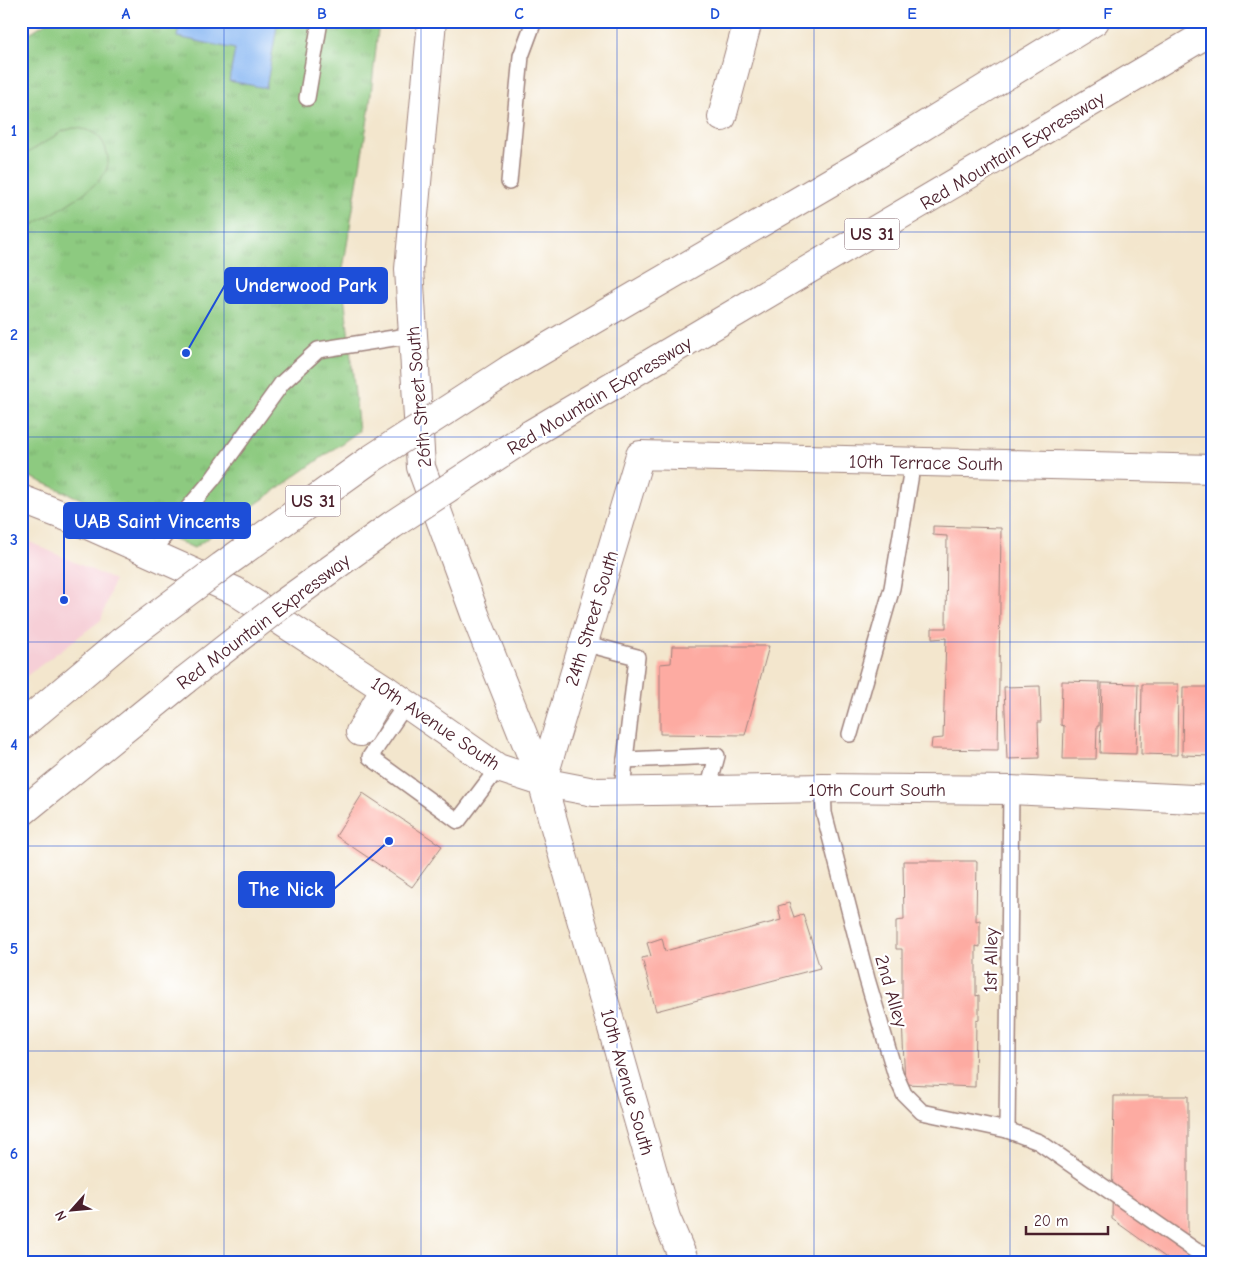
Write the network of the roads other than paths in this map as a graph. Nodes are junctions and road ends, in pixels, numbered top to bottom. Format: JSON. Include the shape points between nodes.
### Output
{"nodes":[{"id":1,"x":320,"y":21,"type":"edge"},
{"id":2,"x":432,"y":21,"type":"edge"},
{"id":3,"x":534,"y":21,"type":"edge"},
{"id":4,"x":748,"y":21,"type":"edge"},
{"id":5,"x":1095,"y":21,"type":"edge"},
{"id":6,"x":1213,"y":30,"type":"edge"},
{"id":7,"x":307,"y":98,"type":"dead end"},
{"id":8,"x":722,"y":117,"type":"dead end"},
{"id":9,"x":509,"y":182,"type":"dead end"},
{"id":10,"x":413,"y":335,"type":"junction"},
{"id":11,"x":640,"y":455,"type":"joint"},
{"id":12,"x":913,"y":462,"type":"junction"},
{"id":13,"x":1213,"y":469,"type":"edge"},
{"id":14,"x":21,"y":499,"type":"edge"},
{"id":15,"x":150,"y":553,"type":"junction"},
{"id":16,"x":583,"y":643,"type":"junction"},
{"id":17,"x":395,"y":696,"type":"junction"},
{"id":18,"x":21,"y":726,"type":"edge"},
{"id":19,"x":360,"y":732,"type":"dead end"},
{"id":20,"x":850,"y":734,"type":"dead end"},
{"id":21,"x":625,"y":760,"type":"junction"},
{"id":22,"x":498,"y":768,"type":"junction"},
{"id":23,"x":542,"y":782,"type":"junction"},
{"id":24,"x":823,"y":788,"type":"junction"},
{"id":25,"x":708,"y":790,"type":"junction"},
{"id":26,"x":1011,"y":790,"type":"junction"},
{"id":27,"x":622,"y":792,"type":"junction"},
{"id":28,"x":1213,"y":800,"type":"edge"},
{"id":29,"x":21,"y":813,"type":"edge"},
{"id":30,"x":1007,"y":1130,"type":"junction"},
{"id":31,"x":1212,"y":1259,"type":"edge"},
{"id":32,"x":685,"y":1262,"type":"edge"}],
"edges":[{"from":1,"to":7,"type":"lane"},
{"from":2,"to":10,"type":"main road","name":"26th Street South","via":[[409,269]]},
{"from":3,"to":9,"type":"lane","via":[[521,56]]},
{"from":4,"to":8,"type":"main road"},
{"from":5,"to":18,"type":"main road","number":"US 31","bridge":true,"via":[[860,165],[510,369],[371,459],[121,642]]},
{"from":6,"to":29,"type":"main road","name":"Red Mountain Expressway","number":"US 31","bridge":true,"via":[[529,435],[392,525],[282,605]]},
{"from":10,"to":15,"type":"lane","via":[[318,350],[282,384],[212,480]]},
{"from":10,"to":23,"type":"main road","name":"26th Street South","via":[[421,467]]},
{"from":11,"to":12,"type":"main road","name":"10th Terrace South"},
{"from":11,"to":16,"type":"main road","name":"24th Street South"},
{"from":12,"to":13,"type":"main road","name":"10th Terrace South"},
{"from":12,"to":20,"type":"lane","via":[[892,588]]},
{"from":14,"to":15,"type":"main road","name":"10th Avenue South"},
{"from":15,"to":17,"type":"main road","name":"10th Avenue South","via":[[235,591]]},
{"from":16,"to":21,"type":"lane","via":[[637,657]]},
{"from":16,"to":23,"type":"main road","name":"24th Street South"},
{"from":17,"to":19,"type":"main road"},
{"from":17,"to":22,"type":"main road","name":"10th Avenue South"},
{"from":17,"to":22,"type":"lane","via":[[370,758],[458,821]]},
{"from":21,"to":25,"type":"lane","via":[[717,756]]},
{"from":21,"to":27,"type":"lane"},
{"from":22,"to":23,"type":"main road","name":"10th Avenue South"},
{"from":23,"to":27,"type":"main road","name":"10th Court South","via":[[594,792]]},
{"from":23,"to":32,"type":"main road","name":"10th Avenue South","via":[[666,1218]]},
{"from":24,"to":25,"type":"main road","name":"10th Court South"},
{"from":24,"to":26,"type":"main road","name":"10th Court South"},
{"from":24,"to":30,"type":"lane","name":"2nd Alley","via":[[824,812],[867,979],[904,1094],[922,1112]]},
{"from":25,"to":27,"type":"main road","name":"10th Court South"},
{"from":26,"to":28,"type":"main road","name":"10th Court South"},
{"from":26,"to":30,"type":"lane","name":"1st Alley"},
{"from":30,"to":31,"type":"lane","name":"2nd Alley","via":[[1039,1142]]}]}
